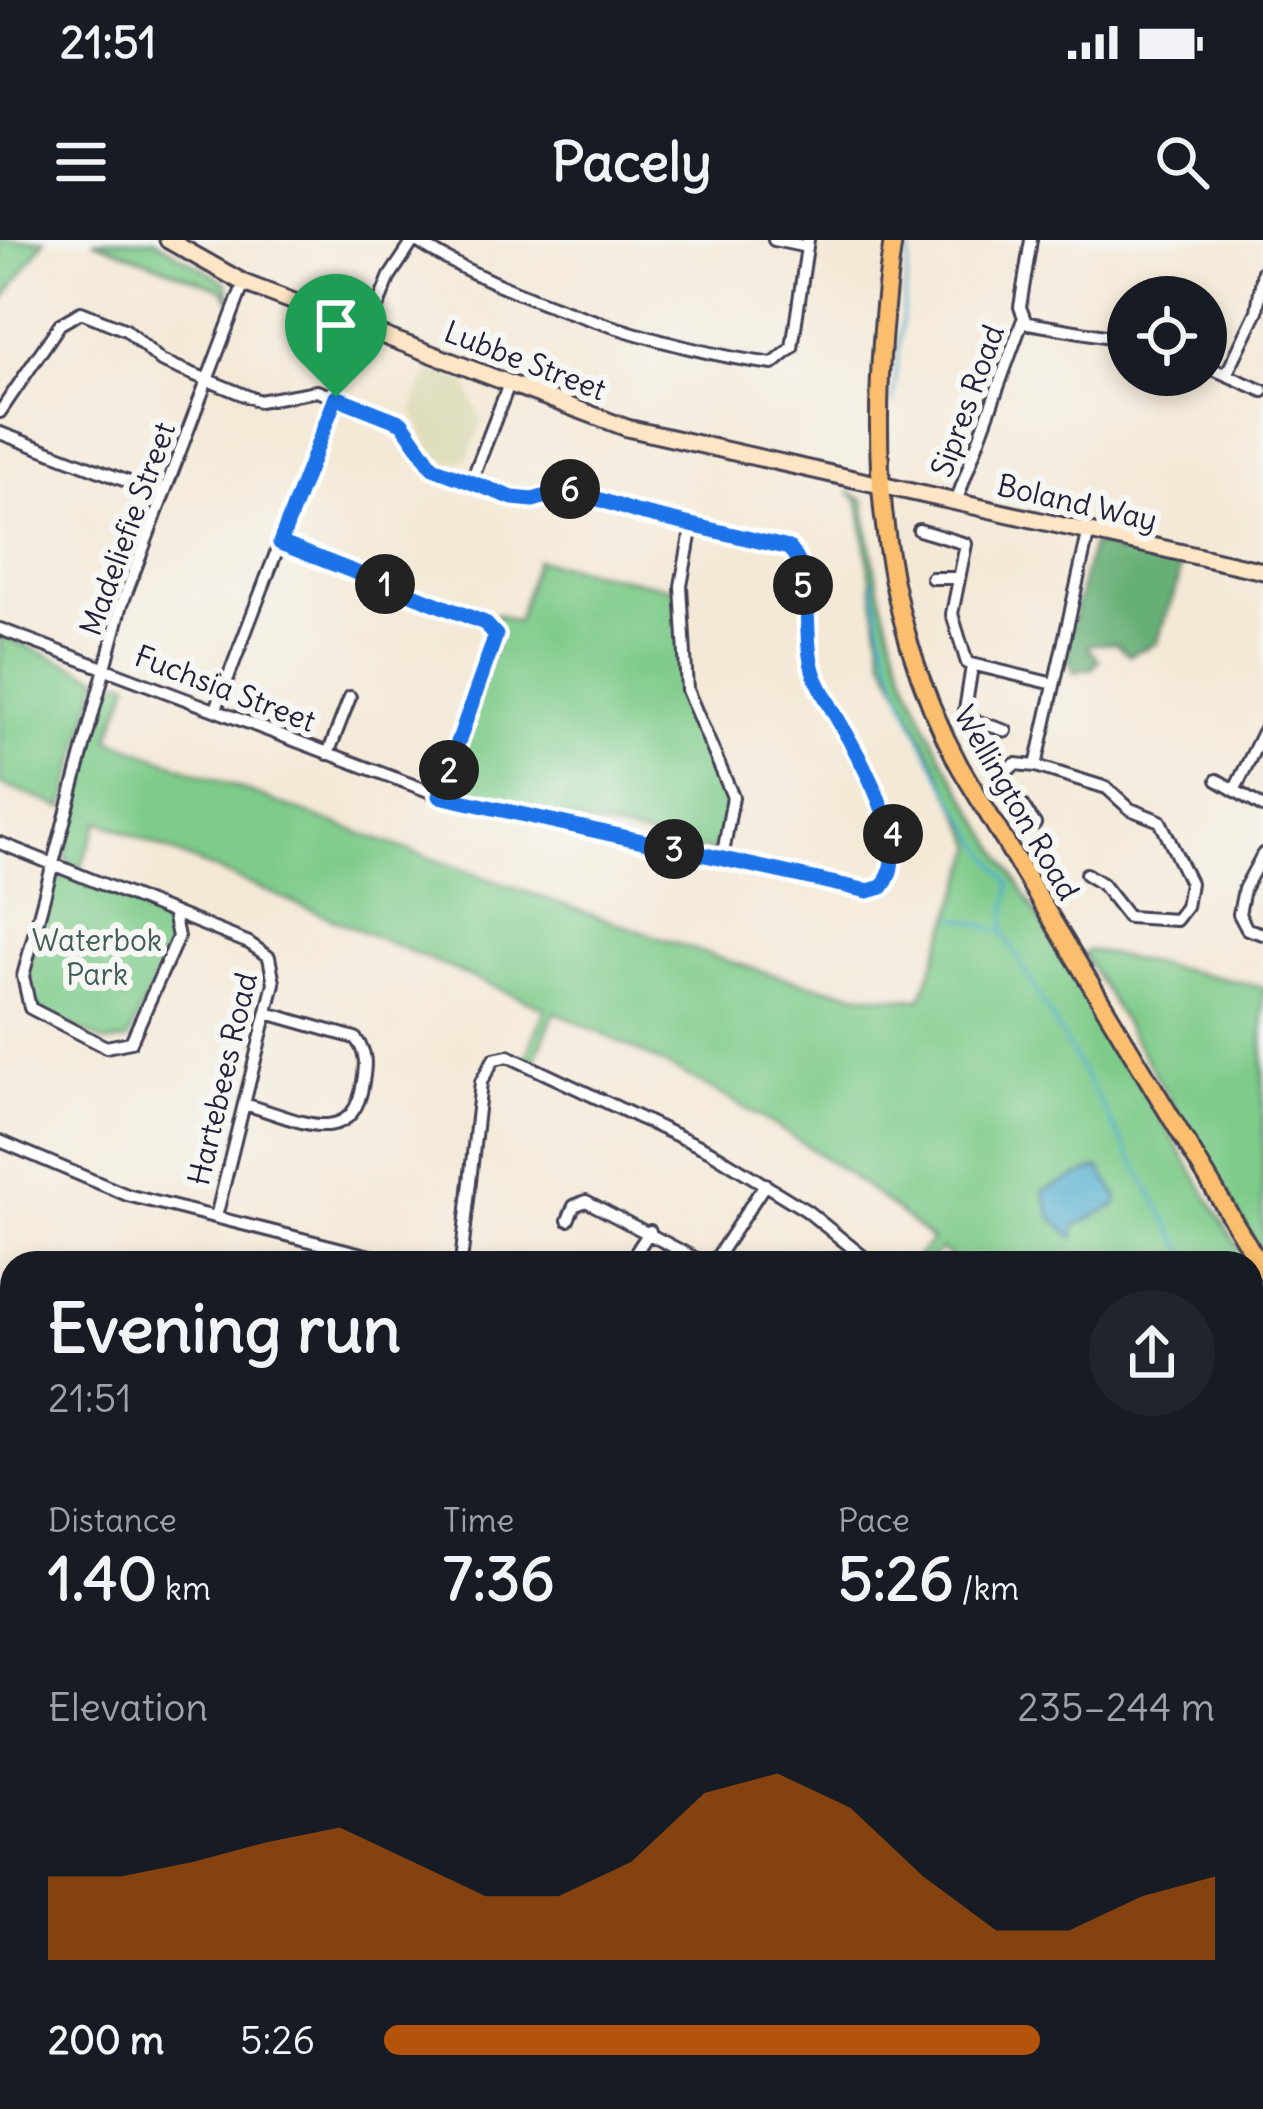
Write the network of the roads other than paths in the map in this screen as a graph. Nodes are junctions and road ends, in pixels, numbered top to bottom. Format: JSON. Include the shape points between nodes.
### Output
{"nodes":[{"id":1,"x":168,"y":240,"type":"edge"},
{"id":2,"x":415,"y":240,"type":"edge"},
{"id":3,"x":774,"y":240,"type":"edge"},
{"id":4,"x":892,"y":240,"type":"edge"},
{"id":5,"x":1031,"y":240,"type":"edge"},
{"id":6,"x":807,"y":243,"type":"edge"},
{"id":7,"x":1263,"y":271,"type":"edge"},
{"id":8,"x":244,"y":284,"type":"junction"},
{"id":9,"x":1026,"y":320,"type":"junction"},
{"id":10,"x":368,"y":330,"type":"junction"},
{"id":11,"x":1107,"y":336,"type":"edge"},
{"id":12,"x":1227,"y":373,"type":"joint"},
{"id":13,"x":208,"y":379,"type":"junction"},
{"id":14,"x":509,"y":384,"type":"junction"},
{"id":15,"x":1263,"y":391,"type":"edge"},
{"id":16,"x":336,"y":397,"type":"junction"},
{"id":17,"x":0,"y":412,"type":"edge"},
{"id":18,"x":0,"y":433,"type":"edge"},
{"id":19,"x":471,"y":482,"type":"junction"},
{"id":20,"x":880,"y":486,"type":"junction"},
{"id":21,"x":163,"y":495,"type":"junction"},
{"id":22,"x":956,"y":502,"type":"junction"},
{"id":23,"x":692,"y":525,"type":"junction"},
{"id":24,"x":919,"y":530,"type":"dead end"},
{"id":25,"x":1088,"y":534,"type":"junction"},
{"id":26,"x":280,"y":543,"type":"junction"},
{"id":27,"x":1263,"y":572,"type":"edge"},
{"id":28,"x":932,"y":578,"type":"dead end"},
{"id":29,"x":959,"y":578,"type":"junction"},
{"id":30,"x":0,"y":629,"type":"edge"},
{"id":31,"x":972,"y":666,"type":"junction"},
{"id":32,"x":105,"y":669,"type":"junction"},
{"id":33,"x":1054,"y":684,"type":"junction"},
{"id":34,"x":350,"y":697,"type":"dead end"},
{"id":35,"x":216,"y":710,"type":"junction"},
{"id":36,"x":1006,"y":731,"type":"dead end"},
{"id":37,"x":1263,"y":732,"type":"edge"},
{"id":38,"x":328,"y":754,"type":"junction"},
{"id":39,"x":1038,"y":759,"type":"junction"},
{"id":40,"x":1217,"y":780,"type":"dead end"},
{"id":41,"x":1235,"y":789,"type":"junction"},
{"id":42,"x":439,"y":796,"type":"junction"},
{"id":43,"x":1263,"y":806,"type":"edge"},
{"id":44,"x":1034,"y":824,"type":"dead end"},
{"id":45,"x":0,"y":843,"type":"edge"},
{"id":46,"x":1263,"y":854,"type":"edge"},
{"id":47,"x":722,"y":859,"type":"junction"},
{"id":48,"x":54,"y":864,"type":"junction"},
{"id":49,"x":1086,"y":874,"type":"dead end"},
{"id":50,"x":173,"y":913,"type":"junction"},
{"id":51,"x":1263,"y":934,"type":"edge"},
{"id":52,"x":267,"y":1013,"type":"junction"},
{"id":53,"x":244,"y":1105,"type":"junction"},
{"id":54,"x":0,"y":1141,"type":"edge"},
{"id":55,"x":765,"y":1184,"type":"junction"},
{"id":56,"x":216,"y":1217,"type":"junction"},
{"id":57,"x":568,"y":1220,"type":"dead end"},
{"id":58,"x":650,"y":1231,"type":"junction"},
{"id":59,"x":330,"y":1251,"type":"edge"},
{"id":60,"x":462,"y":1251,"type":"edge"},
{"id":61,"x":637,"y":1251,"type":"edge"},
{"id":62,"x":686,"y":1251,"type":"edge"},
{"id":63,"x":717,"y":1251,"type":"edge"},
{"id":64,"x":855,"y":1251,"type":"edge"},
{"id":65,"x":1252,"y":1251,"type":"edge"}],
"edges":[{"from":1,"to":8,"type":"main road","name":"Lubbe Street"},
{"from":2,"to":6,"type":"street","via":[[452,263],[639,335],[768,364],[792,348]]},
{"from":2,"to":10,"type":"street"},
{"from":3,"to":6,"type":"street"},
{"from":4,"to":20,"type":"main road","name":"Wellington Road","via":[[875,418]]},
{"from":5,"to":9,"type":"street","name":"Sipres Road","via":[[1020,307]]},
{"from":7,"to":12,"type":"street","via":[[1257,311]]},
{"from":8,"to":10,"type":"main road","name":"Lubbe Street"},
{"from":8,"to":13,"type":"street","name":"Madeliefie Street"},
{"from":9,"to":11,"type":"street"},
{"from":9,"to":22,"type":"street","name":"Sipres Road"},
{"from":10,"to":14,"type":"main road","name":"Lubbe Street"},
{"from":12,"to":15,"type":"street"},
{"from":13,"to":16,"type":"street","via":[[266,402],[311,391]]},
{"from":13,"to":17,"type":"street","via":[[156,358],[121,327],[74,313]]},
{"from":13,"to":21,"type":"street","name":"Madeliefie Street"},
{"from":14,"to":19,"type":"street"},
{"from":14,"to":20,"type":"main road","name":"Lubbe Street","via":[[642,432]]},
{"from":16,"to":19,"type":"street","via":[[402,423],[429,464]]},
{"from":16,"to":26,"type":"street"},
{"from":18,"to":21,"type":"street"},
{"from":19,"to":23,"type":"street","via":[[526,500],[569,489]]},
{"from":20,"to":22,"type":"main road","name":"Boland Way"},
{"from":20,"to":65,"type":"main road","name":"Wellington Road","via":[[902,624],[946,743]]},
{"from":21,"to":32,"type":"street","name":"Madeliefie Street"},
{"from":22,"to":25,"type":"main road","name":"Boland Way"},
{"from":23,"to":47,"type":"street","via":[[682,586],[687,690],[733,796]]},
{"from":23,"to":47,"type":"street","name":"Fuchsia Street","via":[[783,544],[797,557],[810,665],[894,837],[888,880],[868,891]]},
{"from":24,"to":29,"type":"street","via":[[966,544]]},
{"from":25,"to":27,"type":"main road","name":"Boland Way"},
{"from":25,"to":33,"type":"street"},
{"from":26,"to":35,"type":"street"},
{"from":26,"to":42,"type":"street","via":[[495,630],[496,647]]},
{"from":28,"to":29,"type":"street"},
{"from":29,"to":31,"type":"street","via":[[952,621]]},
{"from":30,"to":32,"type":"street","name":"Fuchsia Street"},
{"from":31,"to":33,"type":"street"},
{"from":31,"to":36,"type":"street","via":[[964,717]]},
{"from":32,"to":35,"type":"street","name":"Fuchsia Street"},
{"from":32,"to":48,"type":"street","name":"Madeliefie Street"},
{"from":33,"to":39,"type":"street"},
{"from":34,"to":38,"type":"street","name":"Fuchsia Street"},
{"from":35,"to":38,"type":"street","name":"Fuchsia Street"},
{"from":37,"to":41,"type":"street"},
{"from":38,"to":42,"type":"street","name":"Fuchsia Street"},
{"from":39,"to":44,"type":"street","via":[[1002,776]]},
{"from":39,"to":49,"type":"street","via":[[1160,821],[1187,871],[1190,895],[1175,920],[1128,917]]},
{"from":40,"to":41,"type":"street"},
{"from":41,"to":43,"type":"street"},
{"from":42,"to":47,"type":"street","name":"Fuchsia Street"},
{"from":45,"to":48,"type":"street","name":"Hartebees Road"},
{"from":46,"to":51,"type":"street","via":[[1239,914],[1247,929]]},
{"from":48,"to":50,"type":"street","name":"Hartebees Road"},
{"from":48,"to":50,"type":"street","name":"Madeliefie Street","via":[[22,983],[27,1002],[40,1017],[106,1047],[126,1046],[138,1033],[178,937]]},
{"from":50,"to":52,"type":"street","name":"Hartebees Road","via":[[265,952],[275,976]]},
{"from":52,"to":53,"type":"street","name":"Hartebees Road"},
{"from":52,"to":53,"type":"street","via":[[355,1038],[365,1056],[360,1102],[335,1126]]},
{"from":53,"to":56,"type":"street","name":"Hartebees Road"},
{"from":54,"to":56,"type":"street","via":[[106,1188]]},
{"from":55,"to":60,"type":"street","via":[[637,1113],[500,1056],[481,1082]]},
{"from":55,"to":63,"type":"street"},
{"from":55,"to":64,"type":"street"},
{"from":56,"to":59,"type":"street"},
{"from":57,"to":58,"type":"street","via":[[586,1201]]},
{"from":58,"to":61,"type":"street"},
{"from":58,"to":62,"type":"street"}]}
